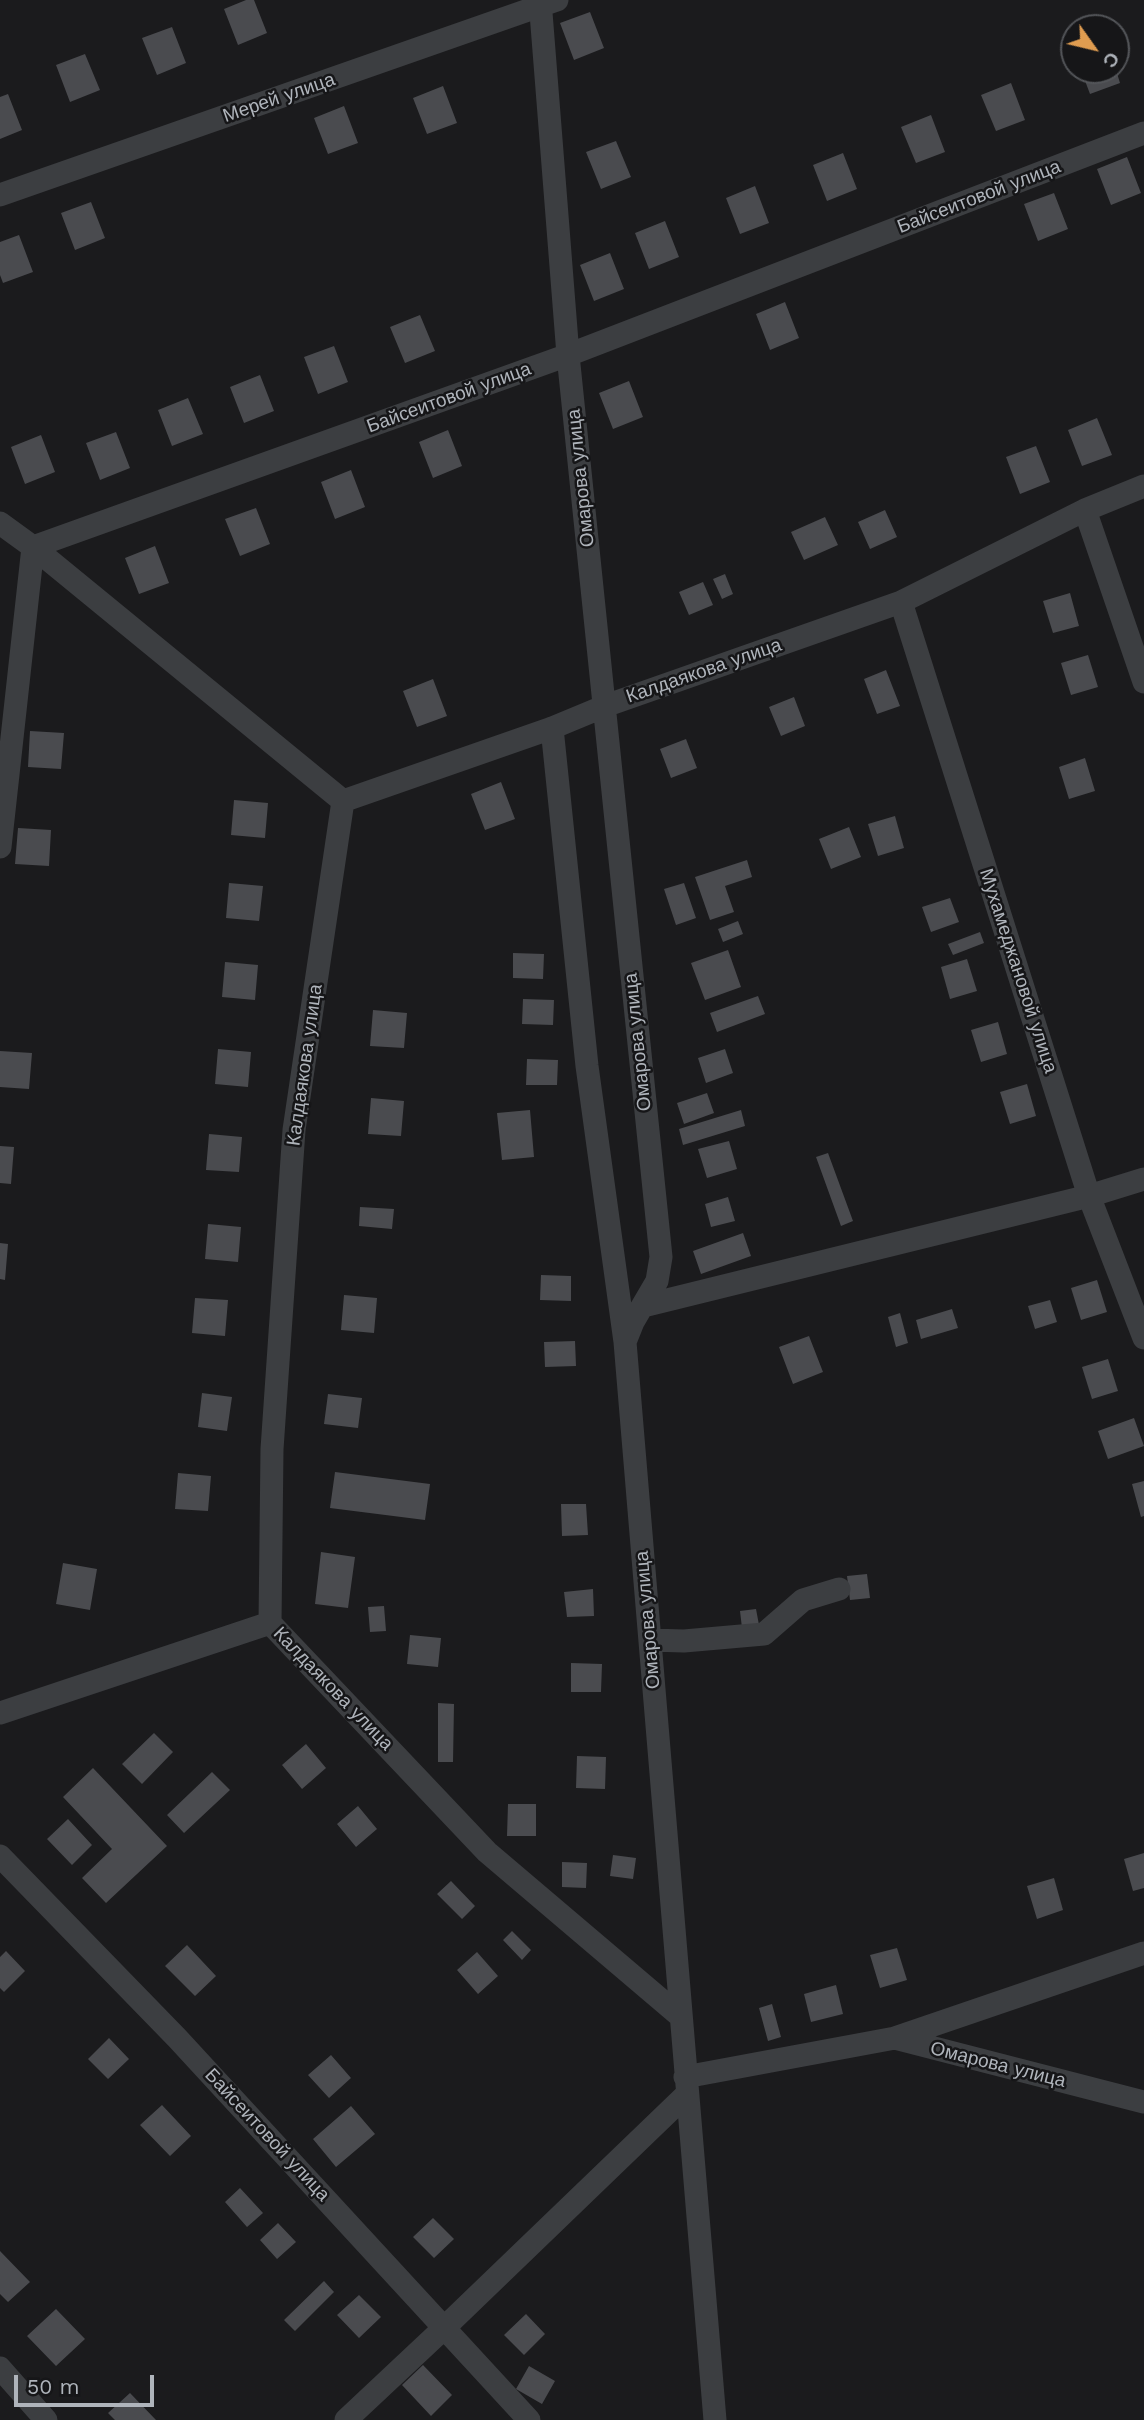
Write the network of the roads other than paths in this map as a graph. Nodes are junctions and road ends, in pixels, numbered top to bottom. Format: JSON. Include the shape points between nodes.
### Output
{"nodes":[{"id":1,"x":546,"y":2,"type":"edge"},
{"id":2,"x":1144,"y":133,"type":"edge"},
{"id":3,"x":0,"y":195,"type":"edge"},
{"id":4,"x":568,"y":355,"type":"junction"},
{"id":5,"x":1144,"y":486,"type":"edge"},
{"id":6,"x":1085,"y":510,"type":"junction"},
{"id":7,"x":0,"y":523,"type":"edge"},
{"id":8,"x":33,"y":547,"type":"junction"},
{"id":9,"x":901,"y":601,"type":"junction"},
{"id":10,"x":1144,"y":682,"type":"edge"},
{"id":11,"x":605,"y":706,"type":"junction"},
{"id":12,"x":552,"y":728,"type":"junction"},
{"id":13,"x":343,"y":801,"type":"junction"},
{"id":14,"x":0,"y":847,"type":"edge"},
{"id":15,"x":1144,"y":1179,"type":"edge"},
{"id":16,"x":1089,"y":1196,"type":"junction"},
{"id":17,"x":643,"y":1306,"type":"junction"},
{"id":18,"x":1144,"y":1338,"type":"edge"},
{"id":19,"x":625,"y":1342,"type":"junction"},
{"id":20,"x":839,"y":1589,"type":"dead end"},
{"id":21,"x":270,"y":1623,"type":"junction"},
{"id":22,"x":650,"y":1640,"type":"junction"},
{"id":23,"x":0,"y":1713,"type":"edge"},
{"id":24,"x":0,"y":1856,"type":"edge"},
{"id":25,"x":1144,"y":1953,"type":"edge"},
{"id":26,"x":680,"y":2016,"type":"junction"},
{"id":27,"x":895,"y":2038,"type":"junction"},
{"id":28,"x":686,"y":2085,"type":"junction"},
{"id":29,"x":1144,"y":2102,"type":"edge"},
{"id":30,"x":444,"y":2328,"type":"junction"},
{"id":31,"x":0,"y":2368,"type":"edge"},
{"id":32,"x":46,"y":2420,"type":"edge"},
{"id":33,"x":346,"y":2420,"type":"edge"},
{"id":34,"x":529,"y":2420,"type":"edge"},
{"id":35,"x":715,"y":2420,"type":"edge"}],
"edges":[{"from":1,"to":3,"type":"street","name":"Мерей улица"},
{"from":1,"to":4,"type":"street","name":"Омарова улица"},
{"from":2,"to":4,"type":"street","name":"Байсеитовой улица"},
{"from":4,"to":8,"type":"street","name":"Байсеитовой улица"},
{"from":4,"to":11,"type":"street","name":"Омарова улица"},
{"from":5,"to":6,"type":"street","name":"Калдаякова улица"},
{"from":6,"to":9,"type":"street","name":"Калдаякова улица"},
{"from":6,"to":10,"type":"street"},
{"from":7,"to":8,"type":"street"},
{"from":8,"to":13,"type":"street"},
{"from":8,"to":14,"type":"street"},
{"from":9,"to":11,"type":"street","name":"Калдаякова улица"},
{"from":9,"to":16,"type":"street","name":"Мухамеджановой улица"},
{"from":11,"to":12,"type":"street","name":"Калдаякова улица"},
{"from":11,"to":17,"type":"street","name":"Омарова улица","via":[[661,1257],[657,1281]]},
{"from":12,"to":13,"type":"street","name":"Калдаякова улица"},
{"from":12,"to":19,"type":"street","via":[[587,1066]]},
{"from":13,"to":21,"type":"street","name":"Калдаякова улица","via":[[295,1130],[272,1448]]},
{"from":15,"to":16,"type":"street"},
{"from":16,"to":17,"type":"street"},
{"from":16,"to":18,"type":"street","name":"Мухамеджановой улица"},
{"from":17,"to":19,"type":"street","name":"Омарова улица"},
{"from":19,"to":22,"type":"street","name":"Омарова улица"},
{"from":20,"to":22,"type":"street","via":[[803,1600],[764,1634]]},
{"from":21,"to":23,"type":"street"},
{"from":21,"to":26,"type":"street","name":"Калдаякова улица","via":[[487,1852]]},
{"from":22,"to":26,"type":"street","name":"Омарова улица"},
{"from":24,"to":30,"type":"street","name":"Байсеитовой улица","via":[[177,2038]]},
{"from":25,"to":27,"type":"street"},
{"from":26,"to":28,"type":"street","name":"Омарова улица"},
{"from":27,"to":28,"type":"street","name":"Омарова улица"},
{"from":27,"to":29,"type":"street","name":"Омарова улица"},
{"from":28,"to":30,"type":"street"},
{"from":28,"to":35,"type":"street","name":"Омарова улица"},
{"from":30,"to":33,"type":"street"},
{"from":30,"to":34,"type":"street","name":"Байсеитовой улица"},
{"from":31,"to":32,"type":"street"}]}
